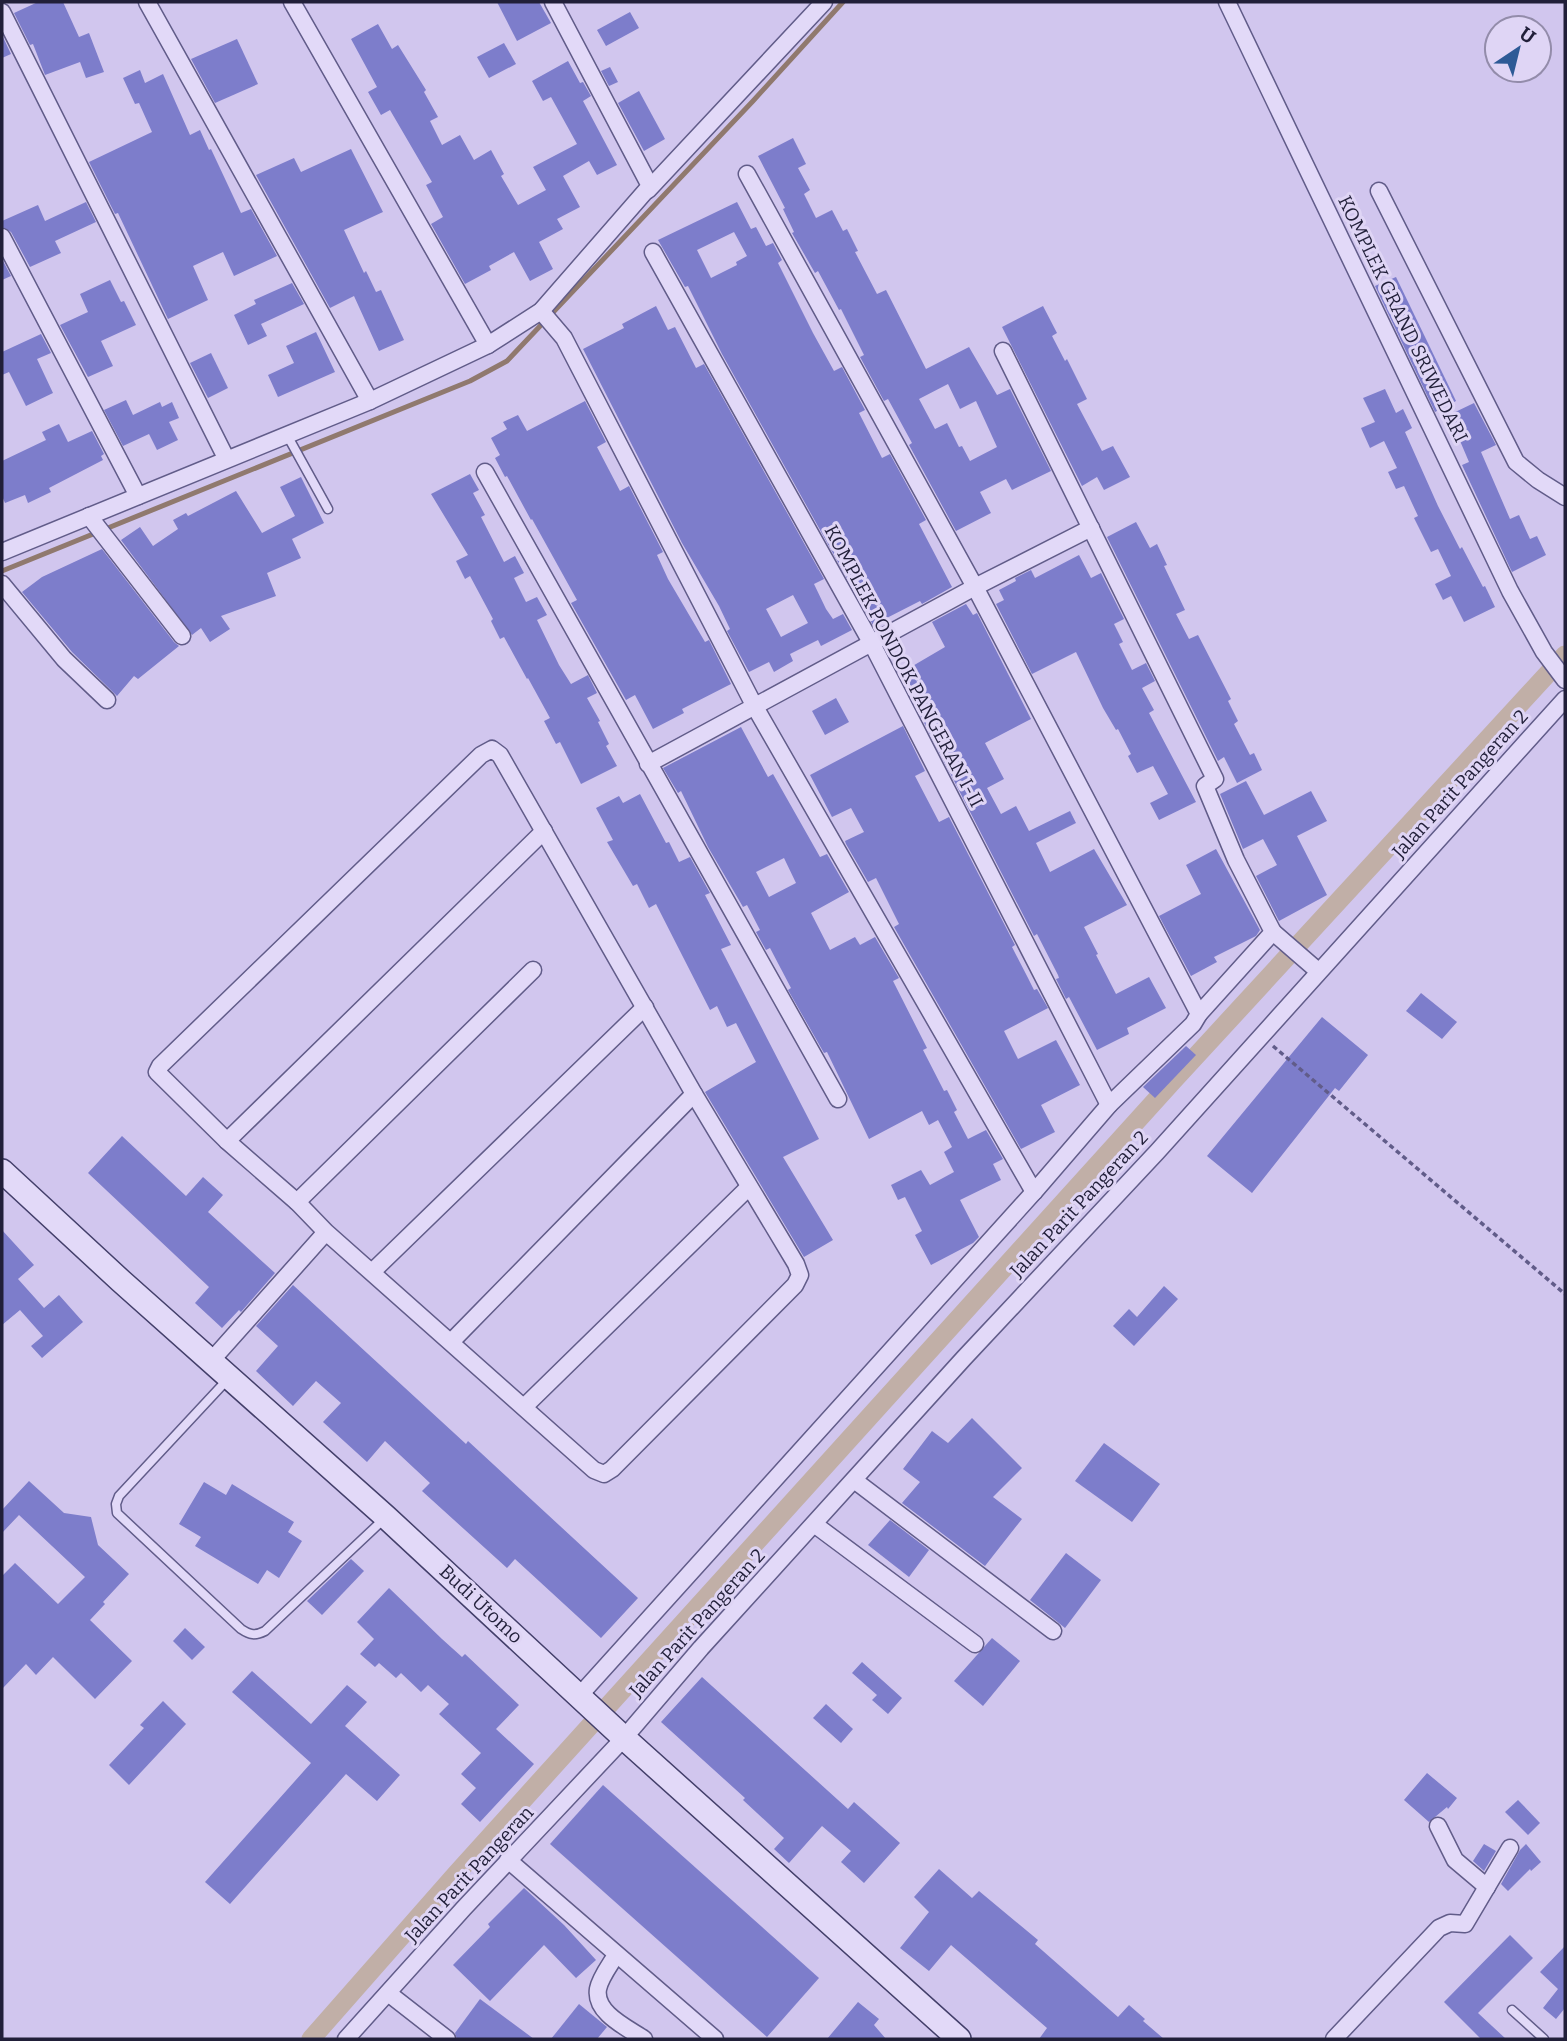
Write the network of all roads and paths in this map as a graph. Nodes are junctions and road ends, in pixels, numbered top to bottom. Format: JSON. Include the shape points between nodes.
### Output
{"nodes":[{"id":1,"x":147,"y":2,"type":"edge"},
{"id":2,"x":292,"y":2,"type":"edge"},
{"id":3,"x":553,"y":2,"type":"edge"},
{"id":4,"x":824,"y":2,"type":"edge"},
{"id":5,"x":1227,"y":2,"type":"edge"},
{"id":6,"x":2,"y":12,"type":"edge"},
{"id":7,"x":747,"y":174,"type":"dead end"},
{"id":8,"x":648,"y":190,"type":"junction"},
{"id":9,"x":1380,"y":191,"type":"dead end"},
{"id":10,"x":2,"y":237,"type":"edge"},
{"id":11,"x":653,"y":252,"type":"dead end"},
{"id":12,"x":543,"y":313,"type":"junction"},
{"id":13,"x":488,"y":345,"type":"junction"},
{"id":14,"x":1003,"y":351,"type":"dead end"},
{"id":15,"x":370,"y":401,"type":"junction"},
{"id":16,"x":288,"y":438,"type":"junction"},
{"id":17,"x":226,"y":458,"type":"junction"},
{"id":18,"x":485,"y":472,"type":"dead end"},
{"id":19,"x":138,"y":496,"type":"junction"},
{"id":20,"x":1565,"y":496,"type":"edge"},
{"id":21,"x":328,"y":509,"type":"dead end"},
{"id":22,"x":92,"y":520,"type":"junction"},
{"id":23,"x":1091,"y":528,"type":"junction"},
{"id":24,"x":2,"y":552,"type":"edge"},
{"id":25,"x":3,"y":586,"type":"edge"},
{"id":26,"x":975,"y":587,"type":"junction"},
{"id":27,"x":182,"y":636,"type":"dead end"},
{"id":28,"x":872,"y":644,"type":"junction"},
{"id":29,"x":1564,"y":679,"type":"edge"},
{"id":30,"x":1565,"y":699,"type":"edge"},
{"id":31,"x":107,"y":700,"type":"dead end"},
{"id":32,"x":755,"y":706,"type":"junction"},
{"id":33,"x":648,"y":764,"type":"junction"},
{"id":34,"x":544,"y":831,"type":"junction"},
{"id":35,"x":1277,"y":935,"type":"junction"},
{"id":36,"x":1315,"y":968,"type":"junction"},
{"id":37,"x":533,"y":970,"type":"dead end"},
{"id":38,"x":645,"y":1007,"type":"junction"},
{"id":39,"x":1199,"y":1014,"type":"junction"},
{"id":40,"x":1260,"y":1036,"type":"junction"},
{"id":41,"x":694,"y":1094,"type":"junction"},
{"id":42,"x":838,"y":1099,"type":"dead end"},
{"id":43,"x":1109,"y":1105,"type":"junction"},
{"id":44,"x":227,"y":1141,"type":"junction"},
{"id":45,"x":2,"y":1171,"type":"edge"},
{"id":46,"x":749,"y":1187,"type":"junction"},
{"id":47,"x":1034,"y":1192,"type":"junction"},
{"id":48,"x":297,"y":1202,"type":"junction"},
{"id":49,"x":326,"y":1232,"type":"junction"},
{"id":50,"x":372,"y":1272,"type":"junction"},
{"id":51,"x":1565,"y":1294,"type":"edge"},
{"id":52,"x":451,"y":1342,"type":"junction"},
{"id":53,"x":211,"y":1361,"type":"junction"},
{"id":54,"x":230,"y":1377,"type":"junction"},
{"id":55,"x":524,"y":1407,"type":"junction"},
{"id":56,"x":854,"y":1480,"type":"junction"},
{"id":57,"x":386,"y":1517,"type":"junction"},
{"id":58,"x":814,"y":1524,"type":"junction"},
{"id":59,"x":1053,"y":1631,"type":"dead end"},
{"id":60,"x":975,"y":1644,"type":"dead end"},
{"id":61,"x":586,"y":1701,"type":"junction"},
{"id":62,"x":619,"y":1733,"type":"junction"},
{"id":63,"x":1438,"y":1826,"type":"dead end"},
{"id":64,"x":1510,"y":1848,"type":"dead end"},
{"id":65,"x":508,"y":1860,"type":"junction"},
{"id":66,"x":1487,"y":1886,"type":"junction"},
{"id":67,"x":616,"y":1955,"type":"junction"},
{"id":68,"x":388,"y":1993,"type":"junction"},
{"id":69,"x":1512,"y":2010,"type":"dead end"},
{"id":70,"x":346,"y":2039,"type":"edge"},
{"id":71,"x":447,"y":2039,"type":"edge"},
{"id":72,"x":644,"y":2039,"type":"edge"},
{"id":73,"x":715,"y":2039,"type":"edge"},
{"id":74,"x":960,"y":2039,"type":"edge"},
{"id":75,"x":1334,"y":2039,"type":"edge"},
{"id":76,"x":1544,"y":2039,"type":"edge"}],
"edges":[{"from":1,"to":15,"type":"street"},
{"from":2,"to":13,"type":"street"},
{"from":3,"to":8,"type":"street","via":[[649,182]]},
{"from":4,"to":8,"type":"street"},
{"from":5,"to":29,"type":"street","name":"KOMPLEK GRAND SRIWEDARI","via":[[1510,591]]},
{"from":6,"to":17,"type":"street"},
{"from":7,"to":26,"type":"street"},
{"from":8,"to":12,"type":"street"},
{"from":9,"to":20,"type":"street","via":[[1516,461]]},
{"from":10,"to":19,"type":"street"},
{"from":11,"to":28,"type":"street","name":"KOMPLEK PONDOK PANGERAN I-II"},
{"from":12,"to":13,"type":"street"},
{"from":12,"to":32,"type":"street","via":[[564,338]]},
{"from":13,"to":15,"type":"street"},
{"from":14,"to":23,"type":"street"},
{"from":15,"to":16,"type":"street"},
{"from":16,"to":17,"type":"street"},
{"from":16,"to":21,"type":"lane"},
{"from":17,"to":19,"type":"street"},
{"from":18,"to":33,"type":"street"},
{"from":19,"to":22,"type":"street"},
{"from":22,"to":24,"type":"street"},
{"from":22,"to":27,"type":"street"},
{"from":23,"to":26,"type":"street"},
{"from":23,"to":35,"type":"street","via":[[1215,779],[1205,786],[1236,860]]},
{"from":25,"to":31,"type":"street","via":[[64,659]]},
{"from":26,"to":28,"type":"street"},
{"from":26,"to":39,"type":"street"},
{"from":28,"to":32,"type":"street"},
{"from":28,"to":43,"type":"street","name":"KOMPLEK PONDOK PANGERAN I-II"},
{"from":30,"to":36,"type":"street","name":"Jalan Parit Pangeran 2"},
{"from":32,"to":33,"type":"street"},
{"from":32,"to":47,"type":"street"},
{"from":33,"to":42,"type":"street"},
{"from":34,"to":38,"type":"street"},
{"from":34,"to":44,"type":"street"},
{"from":34,"to":44,"type":"street","via":[[500,755],[492,749],[481,755],[170,1056],[160,1066],[159,1076]]},
{"from":35,"to":36,"type":"street"},
{"from":35,"to":39,"type":"street"},
{"from":36,"to":40,"type":"street","name":"Jalan Parit Pangeran 2"},
{"from":37,"to":48,"type":"street"},
{"from":38,"to":41,"type":"street"},
{"from":38,"to":50,"type":"street"},
{"from":39,"to":43,"type":"street"},
{"from":40,"to":51,"type":"path"},
{"from":40,"to":56,"type":"street","name":"Jalan Parit Pangeran 2"},
{"from":41,"to":46,"type":"street"},
{"from":41,"to":52,"type":"street"},
{"from":43,"to":47,"type":"street"},
{"from":44,"to":48,"type":"street"},
{"from":45,"to":53,"type":"street","name":"Budi Utomo"},
{"from":46,"to":55,"type":"street"},
{"from":46,"to":55,"type":"street","via":[[800,1275],[612,1469],[604,1474],[594,1470]]},
{"from":47,"to":61,"type":"street"},
{"from":48,"to":49,"type":"street"},
{"from":49,"to":50,"type":"street"},
{"from":49,"to":53,"type":"street"},
{"from":50,"to":52,"type":"street"},
{"from":52,"to":55,"type":"street"},
{"from":53,"to":54,"type":"street","name":"Budi Utomo"},
{"from":54,"to":57,"type":"street","name":"Budi Utomo"},
{"from":54,"to":57,"type":"lane","via":[[116,1504],[117,1513],[241,1629],[257,1635],[265,1631]]},
{"from":56,"to":58,"type":"street","name":"Jalan Parit Pangeran 2"},
{"from":56,"to":59,"type":"street"},
{"from":57,"to":61,"type":"street","name":"Budi Utomo"},
{"from":58,"to":60,"type":"street"},
{"from":58,"to":62,"type":"street","name":"Jalan Parit Pangeran 2"},
{"from":61,"to":62,"type":"street","name":"Budi Utomo"},
{"from":62,"to":65,"type":"street","name":"Jalan Parit Pangeran"},
{"from":62,"to":74,"type":"street","name":"Budi Utomo"},
{"from":63,"to":66,"type":"street","via":[[1455,1860]]},
{"from":64,"to":66,"type":"street"},
{"from":65,"to":67,"type":"street"},
{"from":65,"to":68,"type":"street","name":"Jalan Parit Pangeran"},
{"from":66,"to":75,"type":"street","via":[[1465,1924],[1438,1928]]},
{"from":67,"to":72,"type":"street","via":[[598,1987],[598,2001]]},
{"from":67,"to":73,"type":"street"},
{"from":68,"to":70,"type":"street","name":"Jalan Parit Pangeran"},
{"from":68,"to":71,"type":"street"},
{"from":69,"to":76,"type":"lane"}]}
